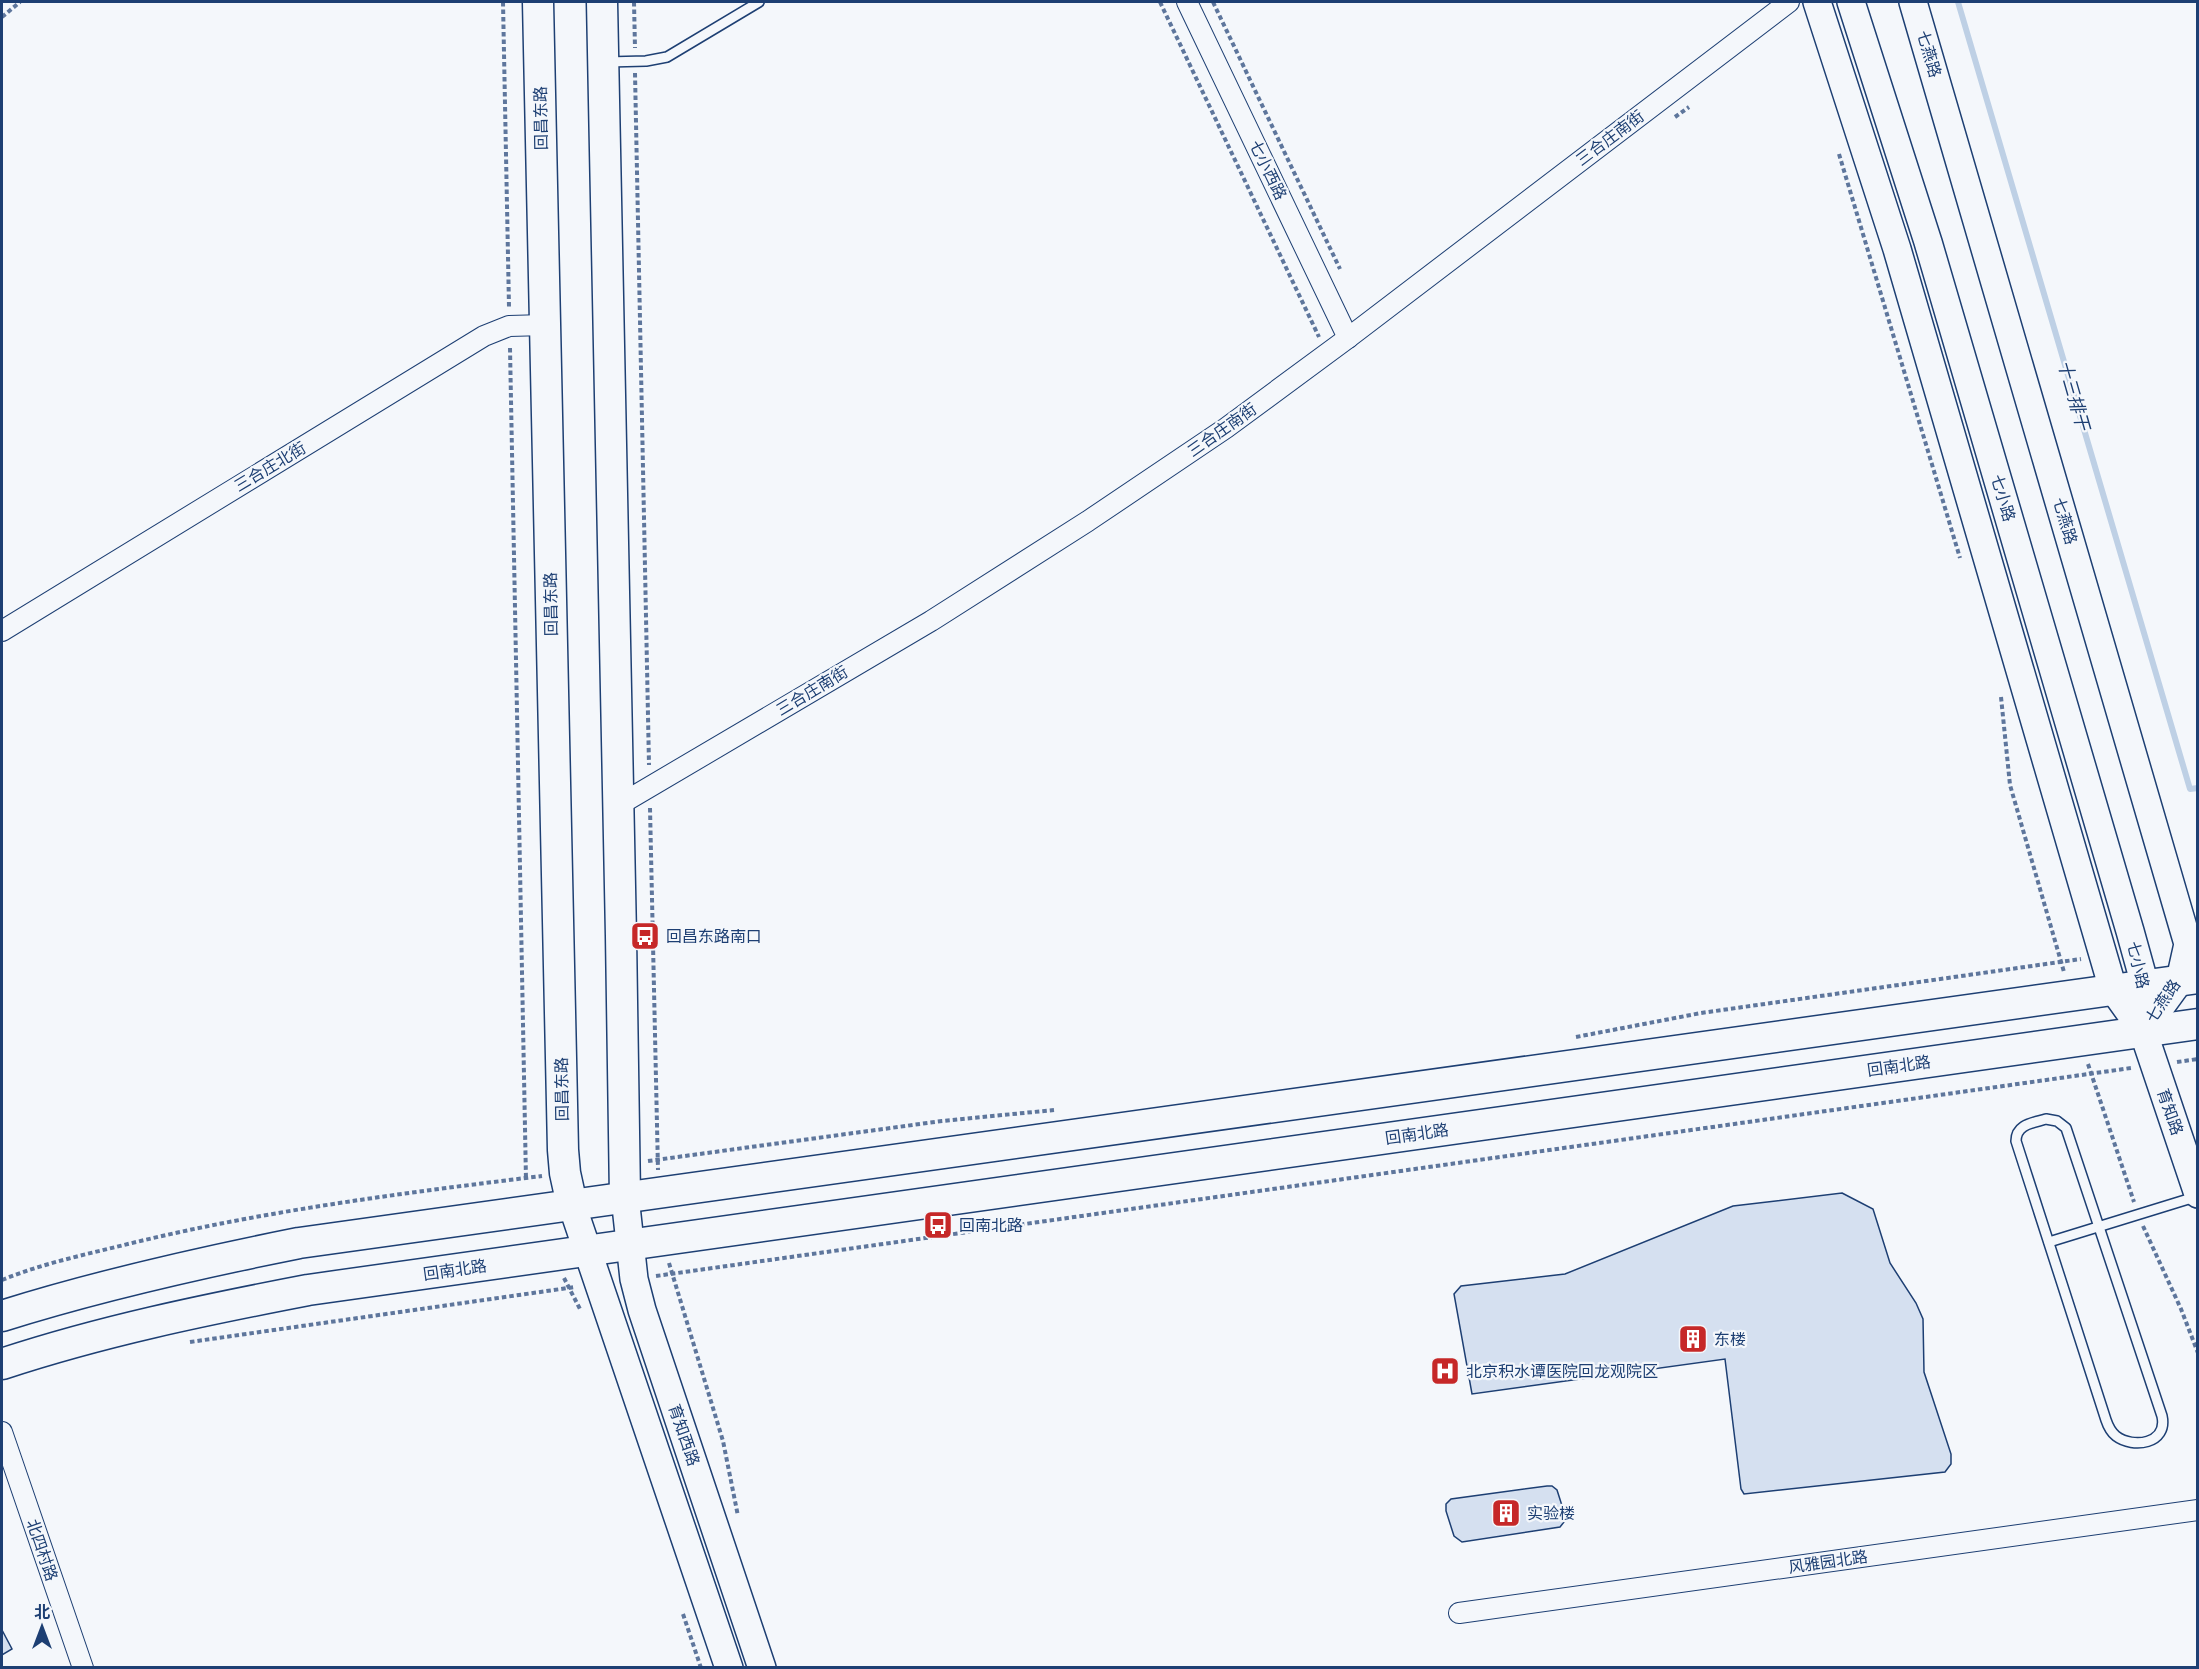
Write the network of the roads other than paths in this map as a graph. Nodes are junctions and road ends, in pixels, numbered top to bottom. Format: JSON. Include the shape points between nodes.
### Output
{"nodes":[{"id":1,"x":538,"y":2,"type":"edge"},
{"id":2,"x":602,"y":2,"type":"edge"},
{"id":3,"x":759,"y":2,"type":"edge"},
{"id":4,"x":1187,"y":2,"type":"edge"},
{"id":5,"x":1789,"y":2,"type":"edge"},
{"id":6,"x":1817,"y":2,"type":"edge"},
{"id":7,"x":1851,"y":2,"type":"edge"},
{"id":8,"x":1913,"y":2,"type":"edge"},
{"id":9,"x":603,"y":62,"type":"junction"},
{"id":10,"x":545,"y":325,"type":"junction"},
{"id":11,"x":1348,"y":338,"type":"junction"},
{"id":12,"x":2,"y":631,"type":"edge"},
{"id":13,"x":619,"y":805,"type":"junction"},
{"id":14,"x":2188,"y":979,"type":"edge"},
{"id":15,"x":2145,"y":985,"type":"junction"},
{"id":16,"x":2113,"y":989,"type":"junction"},
{"id":17,"x":2198,"y":1024,"type":"edge"},
{"id":18,"x":2143,"y":1031,"type":"junction"},
{"id":19,"x":2198,"y":1195,"type":"edge"},
{"id":20,"x":625,"y":1197,"type":"junction"},
{"id":21,"x":2198,"y":1201,"type":"edge"},
{"id":22,"x":572,"y":1205,"type":"junction"},
{"id":23,"x":2100,"y":1229,"type":"junction"},
{"id":24,"x":2049,"y":1244,"type":"junction"},
{"id":25,"x":629,"y":1245,"type":"junction"},
{"id":26,"x":588,"y":1251,"type":"junction"},
{"id":27,"x":2,"y":1316,"type":"edge"},
{"id":28,"x":2,"y":1364,"type":"edge"},
{"id":29,"x":2,"y":1432,"type":"edge"},
{"id":30,"x":2198,"y":1510,"type":"edge"},
{"id":31,"x":1459,"y":1613,"type":"dead end"},
{"id":32,"x":83,"y":1668,"type":"edge"},
{"id":33,"x":729,"y":1668,"type":"edge"},
{"id":34,"x":762,"y":1668,"type":"edge"}],
"edges":[{"from":1,"to":10,"type":"main road","name":"回昌东路"},
{"from":2,"to":9,"type":"main road"},
{"from":3,"to":9,"type":"lane","via":[[667,57]]},
{"from":4,"to":11,"type":"street","name":"七小西路"},
{"from":5,"to":11,"type":"street","name":"三合庄南街"},
{"from":6,"to":16,"type":"street","name":"七小路","via":[[1898,249]]},
{"from":7,"to":15,"type":"street","name":"七小路","via":[[1932,254]]},
{"from":8,"to":14,"type":"street","name":"七燕路","via":[[2188,944]]},
{"from":9,"to":13,"type":"main road"},
{"from":10,"to":12,"type":"street","name":"三合庄北街","via":[[509,326],[484,336]]},
{"from":10,"to":22,"type":"main road","name":"回昌东路","via":[[563,1150]]},
{"from":11,"to":13,"type":"street","name":"三合庄南街","via":[[1226,428],[1078,527],[931,621]]},
{"from":13,"to":20,"type":"main road"},
{"from":14,"to":15,"type":"main road"},
{"from":14,"to":18,"type":"street","name":"七燕路"},
{"from":15,"to":16,"type":"main road"},
{"from":15,"to":18,"type":"street","name":"七小路"},
{"from":16,"to":18,"type":"street","name":"七小路"},
{"from":16,"to":20,"type":"main road"},
{"from":17,"to":18,"type":"main road","name":"回南北路"},
{"from":18,"to":19,"type":"street","name":"育知路"},
{"from":18,"to":25,"type":"main road","name":"回南北路"},
{"from":19,"to":23,"type":"lane"},
{"from":20,"to":22,"type":"main road"},
{"from":20,"to":25,"type":"street","name":"育知西路"},
{"from":21,"to":23,"type":"lane"},
{"from":22,"to":26,"type":"street","name":"育知西路"},
{"from":22,"to":27,"type":"main road","via":[[289,1245],[90,1289]]},
{"from":23,"to":24,"type":"lane"},
{"from":23,"to":24,"type":"lane","via":[[2064,1125],[2050,1119],[2026,1125],[2018,1132],[2016,1141]]},
{"from":23,"to":24,"type":"lane","via":[[2162,1416],[2161,1434],[2150,1441],[2122,1440],[2108,1426]]},
{"from":25,"to":26,"type":"main road","name":"回南北路"},
{"from":25,"to":34,"type":"street","name":"育知西路","via":[[642,1310]]},
{"from":26,"to":28,"type":"main road","name":"回南北路","via":[[308,1290],[192,1312]]},
{"from":26,"to":33,"type":"street","name":"育知西路"},
{"from":29,"to":32,"type":"street","name":"北四村路"},
{"from":30,"to":31,"type":"street","name":"风雅园北路"}]}
